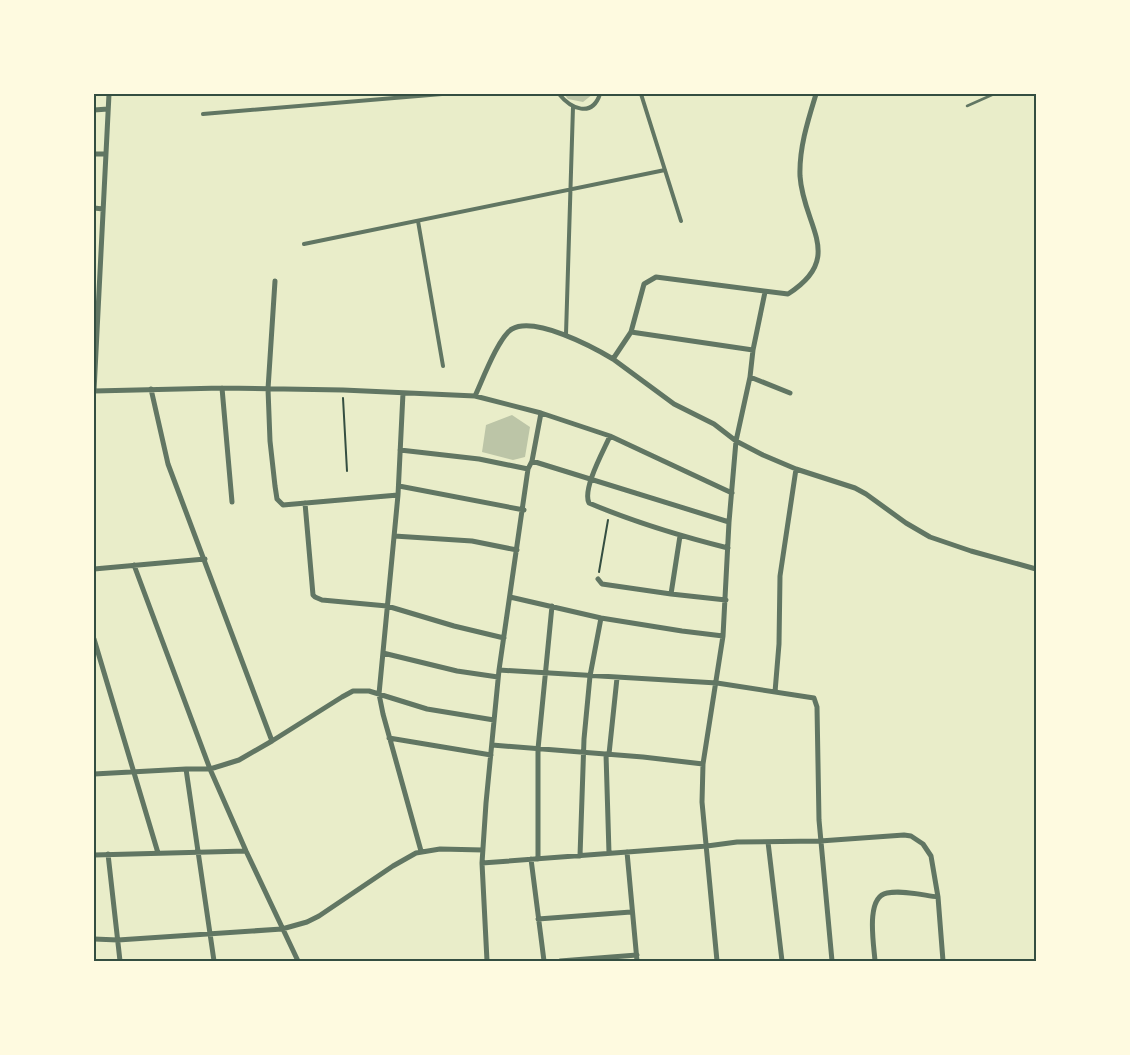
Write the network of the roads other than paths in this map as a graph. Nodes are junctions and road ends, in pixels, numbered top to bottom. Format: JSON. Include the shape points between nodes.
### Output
{"nodes":[{"id":1,"x":109,"y":94,"type":"edge"},
{"id":2,"x":442,"y":94,"type":"edge"},
{"id":3,"x":559,"y":94,"type":"edge"},
{"id":4,"x":600,"y":94,"type":"edge"},
{"id":5,"x":641,"y":94,"type":"edge"},
{"id":6,"x":816,"y":94,"type":"edge"},
{"id":7,"x":994,"y":94,"type":"edge"},
{"id":8,"x":967,"y":106,"type":"dead end"},
{"id":9,"x":573,"y":107,"type":"junction"},
{"id":10,"x":108,"y":109,"type":"junction"},
{"id":11,"x":94,"y":110,"type":"edge"},
{"id":12,"x":203,"y":114,"type":"dead end"},
{"id":13,"x":94,"y":154,"type":"edge"},
{"id":14,"x":106,"y":154,"type":"junction"},
{"id":15,"x":665,"y":170,"type":"junction"},
{"id":16,"x":570,"y":190,"type":"junction"},
{"id":17,"x":94,"y":208,"type":"edge"},
{"id":18,"x":103,"y":209,"type":"junction"},
{"id":19,"x":418,"y":221,"type":"junction"},
{"id":20,"x":681,"y":221,"type":"dead end"},
{"id":21,"x":304,"y":244,"type":"dead end"},
{"id":22,"x":275,"y":282,"type":"dead end"},
{"id":23,"x":765,"y":292,"type":"junction"},
{"id":24,"x":96,"y":313,"type":"edge"},
{"id":25,"x":631,"y":332,"type":"junction"},
{"id":26,"x":566,"y":334,"type":"junction"},
{"id":27,"x":752,"y":350,"type":"junction"},
{"id":28,"x":613,"y":358,"type":"junction"},
{"id":29,"x":443,"y":366,"type":"dead end"},
{"id":30,"x":750,"y":377,"type":"junction"},
{"id":31,"x":222,"y":388,"type":"junction"},
{"id":32,"x":151,"y":389,"type":"junction"},
{"id":33,"x":268,"y":389,"type":"junction"},
{"id":34,"x":94,"y":391,"type":"edge"},
{"id":35,"x":403,"y":393,"type":"junction"},
{"id":36,"x":790,"y":393,"type":"dead end"},
{"id":37,"x":475,"y":396,"type":"junction"},
{"id":38,"x":541,"y":413,"type":"junction"},
{"id":39,"x":610,"y":436,"type":"junction"},
{"id":40,"x":736,"y":441,"type":"junction"},
{"id":41,"x":400,"y":450,"type":"junction"},
{"id":42,"x":532,"y":461,"type":"junction"},
{"id":43,"x":528,"y":469,"type":"junction"},
{"id":44,"x":796,"y":469,"type":"junction"},
{"id":45,"x":592,"y":479,"type":"junction"},
{"id":46,"x":399,"y":486,"type":"junction"},
{"id":47,"x":732,"y":493,"type":"junction"},
{"id":48,"x":398,"y":495,"type":"junction"},
{"id":49,"x":232,"y":502,"type":"dead end"},
{"id":50,"x":305,"y":503,"type":"junction"},
{"id":51,"x":524,"y":510,"type":"junction"},
{"id":52,"x":729,"y":522,"type":"junction"},
{"id":53,"x":394,"y":536,"type":"junction"},
{"id":54,"x":680,"y":536,"type":"junction"},
{"id":55,"x":728,"y":548,"type":"junction"},
{"id":56,"x":517,"y":550,"type":"junction"},
{"id":57,"x":205,"y":559,"type":"junction"},
{"id":58,"x":134,"y":565,"type":"junction"},
{"id":59,"x":94,"y":568,"type":"edge"},
{"id":60,"x":1036,"y":569,"type":"edge"},
{"id":61,"x":598,"y":579,"type":"road end"},
{"id":62,"x":671,"y":594,"type":"junction"},
{"id":63,"x":510,"y":597,"type":"junction"},
{"id":64,"x":726,"y":600,"type":"junction"},
{"id":65,"x":387,"y":606,"type":"junction"},
{"id":66,"x":552,"y":606,"type":"junction"},
{"id":67,"x":601,"y":618,"type":"junction"},
{"id":68,"x":723,"y":636,"type":"junction"},
{"id":69,"x":504,"y":638,"type":"junction"},
{"id":70,"x":94,"y":639,"type":"edge"},
{"id":71,"x":383,"y":653,"type":"junction"},
{"id":72,"x":499,"y":670,"type":"junction"},
{"id":73,"x":546,"y":673,"type":"junction"},
{"id":74,"x":590,"y":676,"type":"junction"},
{"id":75,"x":498,"y":677,"type":"junction"},
{"id":76,"x":617,"y":678,"type":"junction"},
{"id":77,"x":717,"y":683,"type":"junction"},
{"id":78,"x":775,"y":692,"type":"junction"},
{"id":79,"x":378,"y":694,"type":"junction"},
{"id":80,"x":494,"y":720,"type":"junction"},
{"id":81,"x":389,"y":738,"type":"junction"},
{"id":82,"x":272,"y":741,"type":"junction"},
{"id":83,"x":492,"y":745,"type":"junction"},
{"id":84,"x":538,"y":749,"type":"junction"},
{"id":85,"x":584,"y":753,"type":"junction"},
{"id":86,"x":607,"y":754,"type":"junction"},
{"id":87,"x":491,"y":755,"type":"junction"},
{"id":88,"x":703,"y":764,"type":"junction"},
{"id":89,"x":186,"y":769,"type":"junction"},
{"id":90,"x":210,"y":769,"type":"junction"},
{"id":91,"x":132,"y":772,"type":"junction"},
{"id":92,"x":94,"y":774,"type":"edge"},
{"id":93,"x":768,"y":842,"type":"junction"},
{"id":94,"x":820,"y":842,"type":"junction"},
{"id":95,"x":707,"y":846,"type":"junction"},
{"id":96,"x":483,"y":850,"type":"junction"},
{"id":97,"x":246,"y":851,"type":"junction"},
{"id":98,"x":421,"y":851,"type":"junction"},
{"id":99,"x":627,"y":852,"type":"junction"},
{"id":100,"x":158,"y":853,"type":"junction"},
{"id":101,"x":197,"y":853,"type":"junction"},
{"id":102,"x":609,"y":853,"type":"junction"},
{"id":103,"x":108,"y":854,"type":"junction"},
{"id":104,"x":94,"y":855,"type":"edge"},
{"id":105,"x":580,"y":856,"type":"junction"},
{"id":106,"x":531,"y":859,"type":"junction"},
{"id":107,"x":538,"y":859,"type":"junction"},
{"id":108,"x":482,"y":863,"type":"junction"},
{"id":109,"x":938,"y":897,"type":"junction"},
{"id":110,"x":631,"y":912,"type":"junction"},
{"id":111,"x":538,"y":919,"type":"junction"},
{"id":112,"x":282,"y":929,"type":"junction"},
{"id":113,"x":210,"y":932,"type":"junction"},
{"id":114,"x":94,"y":939,"type":"edge"},
{"id":115,"x":118,"y":940,"type":"junction"},
{"id":116,"x":637,"y":958,"type":"edge"},
{"id":117,"x":120,"y":961,"type":"edge"},
{"id":118,"x":214,"y":961,"type":"edge"},
{"id":119,"x":298,"y":961,"type":"edge"},
{"id":120,"x":487,"y":961,"type":"edge"},
{"id":121,"x":544,"y":961,"type":"edge"},
{"id":122,"x":560,"y":961,"type":"edge"},
{"id":123,"x":717,"y":961,"type":"edge"},
{"id":124,"x":782,"y":961,"type":"edge"},
{"id":125,"x":832,"y":961,"type":"edge"},
{"id":126,"x":875,"y":961,"type":"edge"},
{"id":127,"x":942,"y":961,"type":"edge"}],
"edges":[{"from":1,"to":10,"type":"street"},
{"from":2,"to":12,"type":"street"},
{"from":3,"to":9,"type":"street"},
{"from":4,"to":9,"type":"street","via":[[590,108]]},
{"from":5,"to":15,"type":"street"},
{"from":6,"to":23,"type":"street","via":[[800,158],[802,192],[819,245],[818,260],[812,274],[788,294]]},
{"from":7,"to":8,"type":"lane"},
{"from":9,"to":16,"type":"street"},
{"from":10,"to":11,"type":"street"},
{"from":10,"to":14,"type":"street"},
{"from":13,"to":14,"type":"street"},
{"from":14,"to":18,"type":"street"},
{"from":15,"to":16,"type":"street"},
{"from":15,"to":20,"type":"street"},
{"from":16,"to":19,"type":"street"},
{"from":16,"to":26,"type":"street"},
{"from":17,"to":18,"type":"street"},
{"from":18,"to":24,"type":"street"},
{"from":19,"to":21,"type":"street"},
{"from":19,"to":29,"type":"street"},
{"from":22,"to":33,"type":"street"},
{"from":23,"to":25,"type":"street","via":[[656,277],[644,284]]},
{"from":23,"to":27,"type":"street"},
{"from":24,"to":34,"type":"street"},
{"from":25,"to":27,"type":"street"},
{"from":25,"to":28,"type":"street"},
{"from":26,"to":28,"type":"street"},
{"from":26,"to":37,"type":"street","via":[[524,325],[512,329],[502,339]]},
{"from":27,"to":30,"type":"street"},
{"from":28,"to":40,"type":"street","via":[[674,404],[714,424]]},
{"from":30,"to":36,"type":"street"},
{"from":30,"to":40,"type":"street"},
{"from":31,"to":32,"type":"street"},
{"from":31,"to":33,"type":"street"},
{"from":31,"to":49,"type":"street"},
{"from":32,"to":34,"type":"street"},
{"from":32,"to":57,"type":"street","via":[[168,464]]},
{"from":33,"to":35,"type":"street"},
{"from":33,"to":50,"type":"street","via":[[277,499],[283,505]]},
{"from":35,"to":37,"type":"street"},
{"from":35,"to":41,"type":"street"},
{"from":37,"to":38,"type":"street"},
{"from":38,"to":39,"type":"street"},
{"from":38,"to":42,"type":"street"},
{"from":39,"to":45,"type":"street"},
{"from":39,"to":47,"type":"street"},
{"from":40,"to":44,"type":"street"},
{"from":40,"to":47,"type":"street"},
{"from":41,"to":43,"type":"street","via":[[479,459]]},
{"from":41,"to":46,"type":"street"},
{"from":42,"to":43,"type":"street"},
{"from":42,"to":45,"type":"street"},
{"from":43,"to":51,"type":"street"},
{"from":44,"to":60,"type":"street","via":[[855,488],[930,537]]},
{"from":44,"to":78,"type":"street","via":[[780,576]]},
{"from":45,"to":52,"type":"street"},
{"from":45,"to":54,"type":"street","via":[[589,503]]},
{"from":46,"to":48,"type":"street"},
{"from":46,"to":51,"type":"street"},
{"from":47,"to":52,"type":"street"},
{"from":48,"to":50,"type":"street"},
{"from":48,"to":53,"type":"street"},
{"from":50,"to":65,"type":"street","via":[[315,597]]},
{"from":51,"to":56,"type":"street"},
{"from":52,"to":55,"type":"street"},
{"from":53,"to":56,"type":"street","via":[[472,541]]},
{"from":53,"to":65,"type":"street"},
{"from":54,"to":55,"type":"street"},
{"from":54,"to":62,"type":"street"},
{"from":55,"to":64,"type":"street"},
{"from":56,"to":63,"type":"street"},
{"from":57,"to":58,"type":"street"},
{"from":57,"to":82,"type":"street"},
{"from":58,"to":59,"type":"street"},
{"from":58,"to":90,"type":"street"},
{"from":61,"to":62,"type":"street","via":[[602,584]]},
{"from":62,"to":64,"type":"street"},
{"from":63,"to":66,"type":"street"},
{"from":63,"to":69,"type":"street"},
{"from":64,"to":68,"type":"street"},
{"from":65,"to":69,"type":"street"},
{"from":65,"to":71,"type":"street"},
{"from":66,"to":67,"type":"street"},
{"from":66,"to":73,"type":"street"},
{"from":67,"to":68,"type":"street"},
{"from":67,"to":74,"type":"street"},
{"from":68,"to":77,"type":"street"},
{"from":69,"to":72,"type":"street"},
{"from":70,"to":91,"type":"street"},
{"from":71,"to":75,"type":"street","via":[[457,671]]},
{"from":71,"to":79,"type":"street"},
{"from":72,"to":73,"type":"street"},
{"from":72,"to":75,"type":"street"},
{"from":73,"to":74,"type":"street"},
{"from":73,"to":84,"type":"street"},
{"from":74,"to":76,"type":"street"},
{"from":74,"to":85,"type":"street"},
{"from":75,"to":80,"type":"street"},
{"from":76,"to":77,"type":"street"},
{"from":76,"to":86,"type":"street"},
{"from":77,"to":78,"type":"street"},
{"from":77,"to":88,"type":"street"},
{"from":78,"to":94,"type":"street","via":[[811,697],[816,702]]},
{"from":79,"to":80,"type":"street","via":[[427,708]]},
{"from":79,"to":81,"type":"street"},
{"from":79,"to":82,"type":"street","via":[[353,691]]},
{"from":80,"to":83,"type":"street"},
{"from":81,"to":87,"type":"street"},
{"from":81,"to":98,"type":"street"},
{"from":82,"to":90,"type":"street","via":[[239,760]]},
{"from":83,"to":84,"type":"street"},
{"from":83,"to":87,"type":"street"},
{"from":84,"to":85,"type":"street"},
{"from":84,"to":107,"type":"street"},
{"from":85,"to":86,"type":"street"},
{"from":85,"to":105,"type":"street"},
{"from":86,"to":88,"type":"street"},
{"from":86,"to":102,"type":"street"},
{"from":87,"to":96,"type":"street"},
{"from":88,"to":95,"type":"street","via":[[702,802]]},
{"from":89,"to":90,"type":"street"},
{"from":89,"to":91,"type":"street"},
{"from":89,"to":101,"type":"street"},
{"from":90,"to":97,"type":"street"},
{"from":91,"to":92,"type":"street"},
{"from":91,"to":100,"type":"street"},
{"from":93,"to":94,"type":"street"},
{"from":93,"to":95,"type":"street"},
{"from":93,"to":124,"type":"street"},
{"from":94,"to":109,"type":"street","via":[[904,835],[918,840],[931,856]]},
{"from":94,"to":125,"type":"street"},
{"from":95,"to":99,"type":"street"},
{"from":95,"to":123,"type":"street"},
{"from":96,"to":98,"type":"street"},
{"from":96,"to":108,"type":"street"},
{"from":97,"to":101,"type":"street"},
{"from":97,"to":112,"type":"street"},
{"from":98,"to":112,"type":"street","via":[[319,916]]},
{"from":99,"to":102,"type":"street"},
{"from":99,"to":110,"type":"street"},
{"from":100,"to":101,"type":"street"},
{"from":100,"to":103,"type":"street"},
{"from":101,"to":113,"type":"street"},
{"from":102,"to":105,"type":"street"},
{"from":103,"to":104,"type":"street"},
{"from":103,"to":115,"type":"street"},
{"from":105,"to":107,"type":"street"},
{"from":106,"to":107,"type":"street"},
{"from":106,"to":108,"type":"street"},
{"from":106,"to":111,"type":"street"},
{"from":108,"to":120,"type":"street"},
{"from":109,"to":126,"type":"street","via":[[900,892],[878,898],[873,915]]},
{"from":109,"to":127,"type":"street"},
{"from":110,"to":111,"type":"street"},
{"from":110,"to":116,"type":"street"},
{"from":111,"to":121,"type":"street"},
{"from":112,"to":113,"type":"street"},
{"from":112,"to":119,"type":"street"},
{"from":113,"to":115,"type":"street"},
{"from":113,"to":118,"type":"street"},
{"from":114,"to":115,"type":"street"},
{"from":115,"to":117,"type":"street"},
{"from":116,"to":122,"type":"street"}]}
